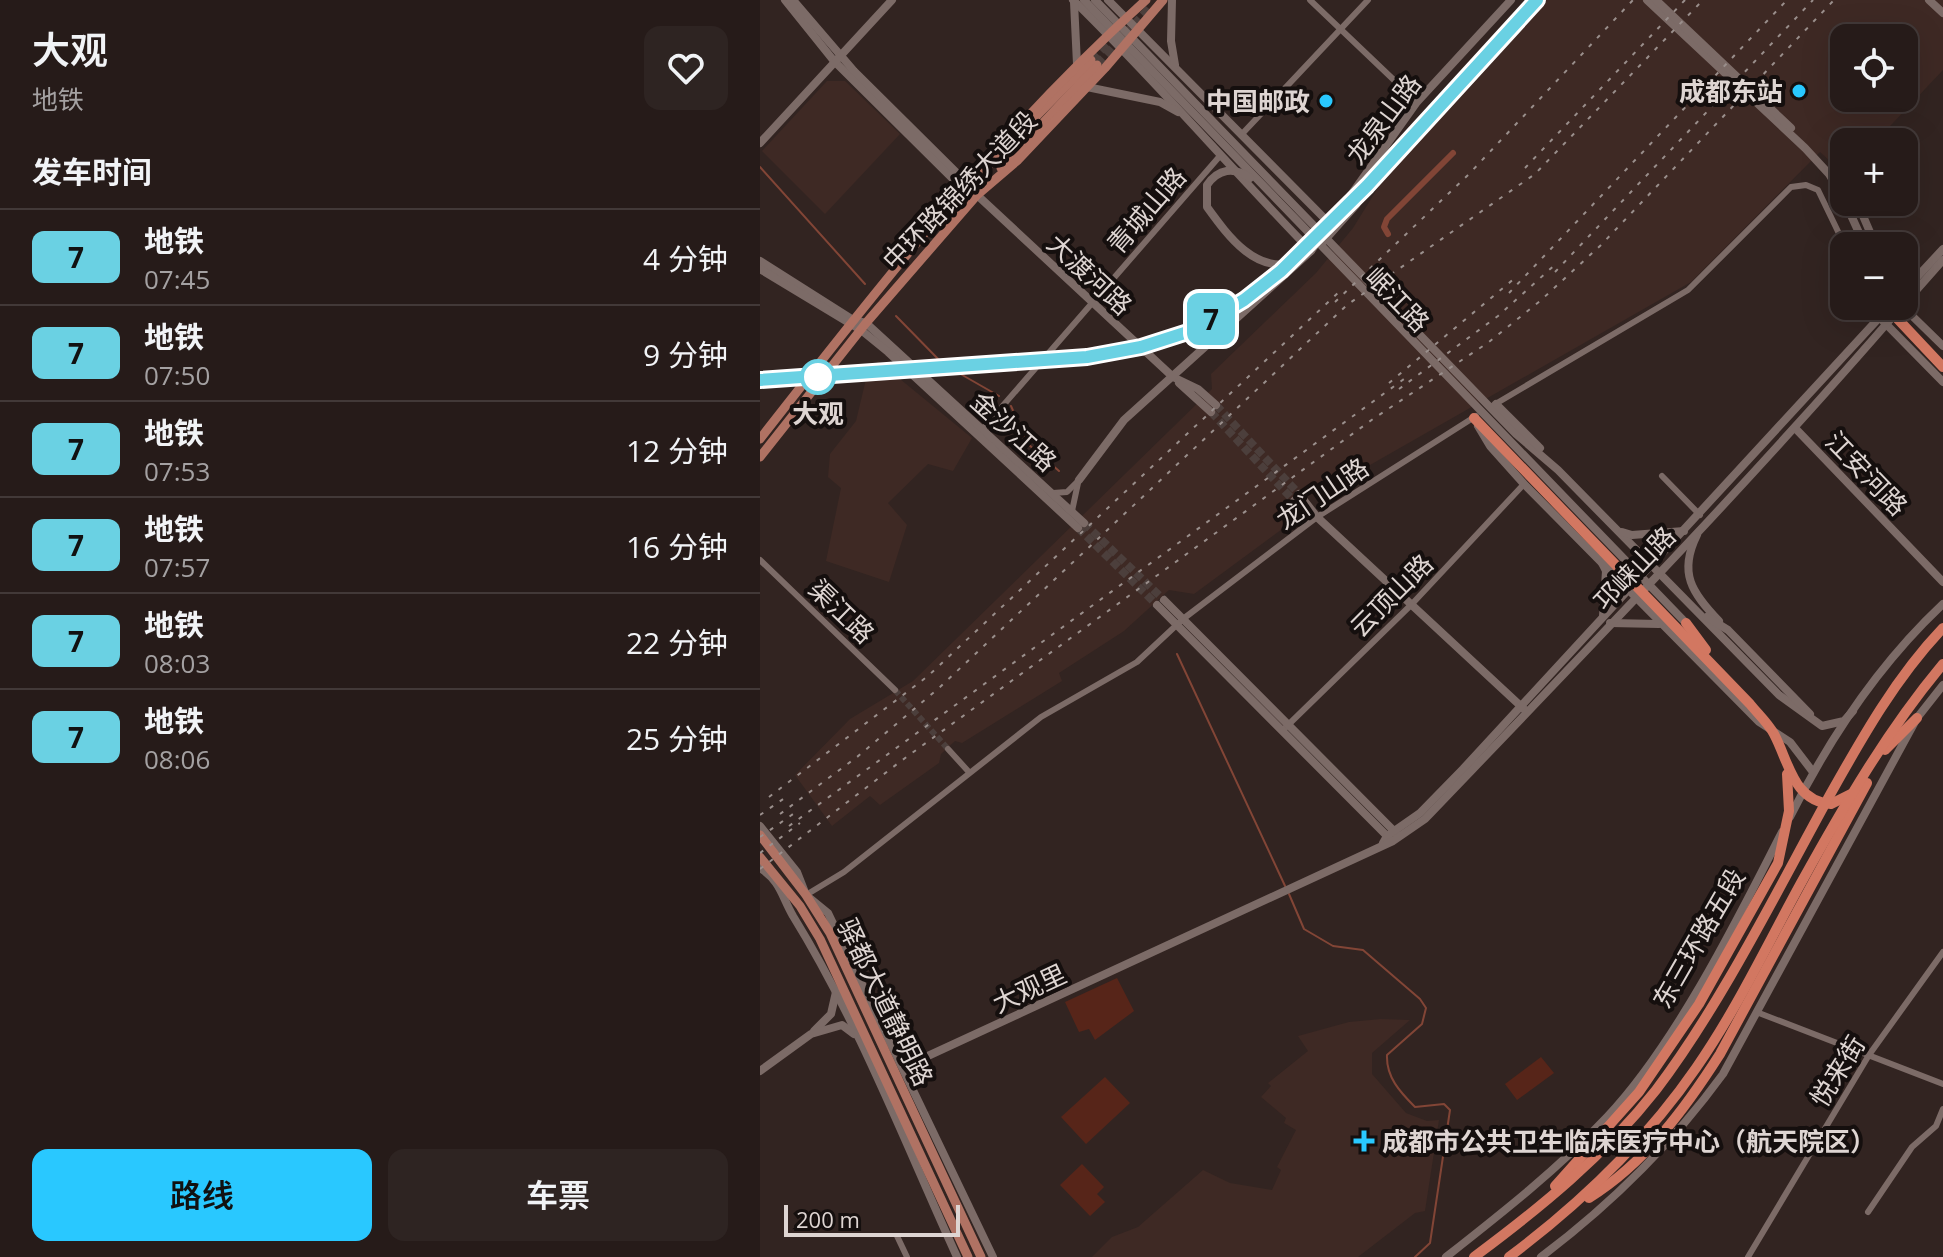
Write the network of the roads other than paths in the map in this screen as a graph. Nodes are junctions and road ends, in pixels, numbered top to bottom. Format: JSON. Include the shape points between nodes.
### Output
{"nodes":[{"id":1,"x":785,"y":0,"type":"edge"},
{"id":2,"x":793,"y":0,"type":"edge"},
{"id":3,"x":892,"y":0,"type":"edge"},
{"id":4,"x":1074,"y":0,"type":"edge"},
{"id":5,"x":1084,"y":0,"type":"edge"},
{"id":6,"x":1095,"y":0,"type":"edge"},
{"id":7,"x":1108,"y":0,"type":"edge"},
{"id":8,"x":1146,"y":0,"type":"edge"},
{"id":9,"x":1163,"y":0,"type":"edge"},
{"id":10,"x":1172,"y":0,"type":"edge"},
{"id":11,"x":1310,"y":0,"type":"edge"},
{"id":12,"x":1368,"y":0,"type":"edge"},
{"id":13,"x":1511,"y":0,"type":"edge"},
{"id":14,"x":1647,"y":0,"type":"edge"},
{"id":15,"x":1656,"y":0,"type":"edge"},
{"id":16,"x":1926,"y":0,"type":"edge"},
{"id":17,"x":1941,"y":11,"type":"edge"},
{"id":18,"x":1126,"y":17,"type":"junction"},
{"id":19,"x":1138,"y":29,"type":"junction"},
{"id":20,"x":1341,"y":30,"type":"junction"},
{"id":21,"x":1108,"y":34,"type":"junction"},
{"id":22,"x":1122,"y":48,"type":"junction"},
{"id":23,"x":1462,"y":53,"type":"junction"},
{"id":24,"x":836,"y":58,"type":"junction"},
{"id":25,"x":1077,"y":64,"type":"junction"},
{"id":26,"x":1175,"y":66,"type":"junction"},
{"id":27,"x":1087,"y":87,"type":"junction"},
{"id":28,"x":1417,"y":102,"type":"junction"},
{"id":29,"x":1185,"y":116,"type":"junction"},
{"id":30,"x":1242,"y":134,"type":"junction"},
{"id":31,"x":760,"y":143,"type":"edge"},
{"id":32,"x":1805,"y":148,"type":"junction"},
{"id":33,"x":1219,"y":157,"type":"junction"},
{"id":34,"x":1829,"y":174,"type":"edge"},
{"id":35,"x":967,"y":187,"type":"junction"},
{"id":36,"x":1267,"y":191,"type":"junction"},
{"id":37,"x":977,"y":195,"type":"junction"},
{"id":38,"x":1331,"y":225,"type":"junction"},
{"id":39,"x":1838,"y":232,"type":"edge"},
{"id":40,"x":1943,"y":249,"type":"edge"},
{"id":41,"x":1311,"y":251,"type":"junction"},
{"id":42,"x":1943,"y":260,"type":"edge"},
{"id":43,"x":760,"y":261,"type":"edge"},
{"id":44,"x":760,"y":269,"type":"edge"},
{"id":45,"x":1918,"y":276,"type":"edge"},
{"id":46,"x":1918,"y":286,"type":"edge"},
{"id":47,"x":1091,"y":303,"type":"junction"},
{"id":48,"x":1907,"y":320,"type":"edge"},
{"id":49,"x":1912,"y":320,"type":"edge"},
{"id":50,"x":1883,"y":321,"type":"junction"},
{"id":51,"x":851,"y":322,"type":"junction"},
{"id":52,"x":864,"y":327,"type":"junction"},
{"id":53,"x":1943,"y":346,"type":"edge"},
{"id":54,"x":1943,"y":367,"type":"edge"},
{"id":55,"x":1173,"y":377,"type":"junction"},
{"id":56,"x":1943,"y":382,"type":"edge"},
{"id":57,"x":1496,"y":404,"type":"junction"},
{"id":58,"x":1214,"y":409,"type":"tunnel mouth"},
{"id":59,"x":1474,"y":418,"type":"junction"},
{"id":60,"x":1795,"y":428,"type":"junction"},
{"id":61,"x":980,"y":432,"type":"junction"},
{"id":62,"x":760,"y":439,"type":"edge"},
{"id":63,"x":761,"y":457,"type":"edge"},
{"id":64,"x":1662,"y":476,"type":"dead end"},
{"id":65,"x":1079,"y":480,"type":"junction"},
{"id":66,"x":1524,"y":484,"type":"junction"},
{"id":67,"x":1053,"y":493,"type":"junction"},
{"id":68,"x":1296,"y":497,"type":"tunnel mouth"},
{"id":69,"x":1072,"y":511,"type":"junction"},
{"id":70,"x":1700,"y":515,"type":"junction"},
{"id":71,"x":1317,"y":517,"type":"junction"},
{"id":72,"x":1702,"y":526,"type":"junction"},
{"id":73,"x":1685,"y":530,"type":"junction"},
{"id":74,"x":1622,"y":532,"type":"junction"},
{"id":75,"x":1600,"y":559,"type":"junction"},
{"id":76,"x":760,"y":560,"type":"edge"},
{"id":77,"x":1656,"y":567,"type":"junction"},
{"id":78,"x":1943,"y":582,"type":"edge"},
{"id":79,"x":1632,"y":593,"type":"junction"},
{"id":80,"x":1161,"y":603,"type":"tunnel mouth"},
{"id":81,"x":1412,"y":604,"type":"junction"},
{"id":82,"x":1943,"y":604,"type":"edge"},
{"id":83,"x":1606,"y":621,"type":"junction"},
{"id":84,"x":1180,"y":622,"type":"junction"},
{"id":85,"x":1686,"y":623,"type":"joint"},
{"id":86,"x":1664,"y":626,"type":"junction"},
{"id":87,"x":1943,"y":628,"type":"edge"},
{"id":88,"x":1725,"y":633,"type":"junction"},
{"id":89,"x":1943,"y":664,"type":"edge"},
{"id":90,"x":1943,"y":674,"type":"edge"},
{"id":91,"x":1729,"y":682,"type":"junction"},
{"id":92,"x":1943,"y":685,"type":"edge"},
{"id":93,"x":895,"y":690,"type":"tunnel mouth"},
{"id":94,"x":1523,"y":708,"type":"junction"},
{"id":95,"x":1853,"y":711,"type":"junction"},
{"id":96,"x":1917,"y":718,"type":"junction"},
{"id":97,"x":1285,"y":727,"type":"junction"},
{"id":98,"x":948,"y":749,"type":"tunnel mouth"},
{"id":99,"x":1787,"y":764,"type":"junction"},
{"id":100,"x":1874,"y":764,"type":"junction"},
{"id":101,"x":968,"y":771,"type":"junction"},
{"id":102,"x":1813,"y":772,"type":"junction"},
{"id":103,"x":760,"y":826,"type":"edge"},
{"id":104,"x":760,"y":835,"type":"edge"},
{"id":105,"x":1391,"y":838,"type":"junction"},
{"id":106,"x":760,"y":857,"type":"edge"},
{"id":107,"x":760,"y":868,"type":"edge"},
{"id":108,"x":777,"y":879,"type":"junction"},
{"id":109,"x":806,"y":895,"type":"junction"},
{"id":110,"x":1170,"y":945,"type":"joint"},
{"id":111,"x":1943,"y":952,"type":"edge"},
{"id":112,"x":836,"y":992,"type":"junction"},
{"id":113,"x":1759,"y":1013,"type":"junction"},
{"id":114,"x":811,"y":1034,"type":"junction"},
{"id":115,"x":858,"y":1037,"type":"junction"},
{"id":116,"x":1869,"y":1055,"type":"junction"},
{"id":117,"x":904,"y":1067,"type":"junction"},
{"id":118,"x":760,"y":1071,"type":"edge"},
{"id":119,"x":1943,"y":1084,"type":"edge"},
{"id":120,"x":1943,"y":1109,"type":"edge"},
{"id":121,"x":1573,"y":1206,"type":"junction"},
{"id":122,"x":1868,"y":1212,"type":"dead end"},
{"id":123,"x":1527,"y":1217,"type":"junction"},
{"id":124,"x":897,"y":1236,"type":"dead end"},
{"id":125,"x":1545,"y":1256,"type":"edge"},
{"id":126,"x":907,"y":1257,"type":"edge"},
{"id":127,"x":957,"y":1257,"type":"edge"},
{"id":128,"x":968,"y":1257,"type":"edge"},
{"id":129,"x":981,"y":1257,"type":"edge"},
{"id":130,"x":993,"y":1257,"type":"edge"},
{"id":131,"x":1446,"y":1257,"type":"edge"},
{"id":132,"x":1474,"y":1257,"type":"edge"},
{"id":133,"x":1509,"y":1257,"type":"edge"},
{"id":134,"x":1748,"y":1257,"type":"edge"}],
"edges":[{"from":1,"to":24,"type":"street"},
{"from":2,"to":24,"type":"street"},
{"from":3,"to":24,"type":"street"},
{"from":4,"to":21,"type":"street"},
{"from":4,"to":25,"type":"street"},
{"from":5,"to":36,"type":"street","name":"岷江路"},
{"from":6,"to":88,"type":"street","name":"岷江路","via":[[1516,434]]},
{"from":7,"to":18,"type":"street"},
{"from":8,"to":18,"type":"main road","name":"中环路锦绣大道段"},
{"from":9,"to":19,"type":"main road","name":"中环路锦绣大道段"},
{"from":10,"to":26,"type":"street"},
{"from":11,"to":20,"type":"street"},
{"from":12,"to":20,"type":"street"},
{"from":13,"to":23,"type":"street","name":"龙泉山路"},
{"from":13,"to":23,"type":"street"},
{"from":13,"to":36,"type":"street","via":[[1418,105],[1347,217],[1299,261],[1277,265],[1257,260],[1207,207],[1207,185],[1226,170],[1244,174]]},
{"from":14,"to":32,"type":"street"},
{"from":15,"to":32,"type":"street","via":[[1785,121]]},
{"from":16,"to":17,"type":"street"},
{"from":18,"to":19,"type":"street"},
{"from":18,"to":21,"type":"main road","name":"中环路锦绣大道段"},
{"from":19,"to":22,"type":"main road","name":"中环路锦绣大道段"},
{"from":19,"to":26,"type":"street"},
{"from":20,"to":28,"type":"street"},
{"from":20,"to":30,"type":"street"},
{"from":21,"to":22,"type":"street"},
{"from":21,"to":25,"type":"main road","name":"中环路锦绣大道段"},
{"from":22,"to":27,"type":"main road","name":"中环路锦绣大道段"},
{"from":22,"to":29,"type":"street"},
{"from":23,"to":28,"type":"street","name":"龙泉山路"},
{"from":24,"to":31,"type":"street"},
{"from":24,"to":35,"type":"street"},
{"from":25,"to":35,"type":"main road","name":"中环路锦绣大道段","via":[[989,155]]},
{"from":26,"to":30,"type":"street"},
{"from":27,"to":29,"type":"street","via":[[1160,102]]},
{"from":27,"to":37,"type":"main road","name":"中环路锦绣大道段"},
{"from":28,"to":38,"type":"street","name":"龙泉山路"},
{"from":29,"to":33,"type":"street"},
{"from":30,"to":38,"type":"street"},
{"from":32,"to":34,"type":"street"},
{"from":33,"to":41,"type":"street"},
{"from":33,"to":47,"type":"street","name":"青城山路"},
{"from":35,"to":37,"type":"main road","via":[[1094,62]]},
{"from":35,"to":51,"type":"main road","name":"中环路锦绣大道段"},
{"from":36,"to":85,"type":"street","name":"岷江路"},
{"from":37,"to":47,"type":"street","name":"大渡河路"},
{"from":37,"to":52,"type":"main road","name":"中环路锦绣大道段"},
{"from":38,"to":41,"type":"street","name":"龙泉山路"},
{"from":39,"to":57,"type":"street","name":"龙门山路","via":[[1818,190],[1791,187],[1688,290]]},
{"from":40,"to":45,"type":"street"},
{"from":41,"to":55,"type":"street","name":"龙泉山路"},
{"from":42,"to":46,"type":"street","name":"邛崃山路"},
{"from":43,"to":51,"type":"street","name":"金沙江路"},
{"from":44,"to":51,"type":"street","name":"金沙江路"},
{"from":47,"to":55,"type":"street","name":"大渡河路"},
{"from":47,"to":61,"type":"street","name":"青城山路"},
{"from":48,"to":54,"type":"highway"},
{"from":49,"to":53,"type":"street"},
{"from":50,"to":56,"type":"street"},
{"from":50,"to":60,"type":"street","name":"邛崃山路"},
{"from":50,"to":70,"type":"street","name":"邛崃山路"},
{"from":51,"to":52,"type":"street","name":"金沙江路"},
{"from":51,"to":62,"type":"main road","name":"中环路锦绣大道段"},
{"from":52,"to":61,"type":"street","name":"金沙江路"},
{"from":52,"to":63,"type":"main road","name":"中环路锦绣大道段"},
{"from":55,"to":58,"type":"street","name":"大渡河路","via":[[1198,389]]},
{"from":55,"to":65,"type":"street","name":"龙泉山路","via":[[1124,420]]},
{"from":57,"to":59,"type":"street","name":"龙门山路"},
{"from":57,"to":74,"type":"street"},
{"from":59,"to":66,"type":"street","via":[[1490,446]]},
{"from":59,"to":71,"type":"street","name":"龙门山路"},
{"from":59,"to":91,"type":"highway"},
{"from":60,"to":72,"type":"street","name":"邛崃山路"},
{"from":60,"to":78,"type":"street","name":"江安河路"},
{"from":61,"to":67,"type":"street","name":"金沙江路"},
{"from":61,"to":69,"type":"street","name":"金沙江路","via":[[1081,525]]},
{"from":64,"to":70,"type":"street"},
{"from":65,"to":67,"type":"street","name":"龙泉山路","via":[[1067,492]]},
{"from":65,"to":69,"type":"street"},
{"from":66,"to":75,"type":"street"},
{"from":66,"to":81,"type":"street","name":"云顶山路"},
{"from":67,"to":69,"type":"street","name":"金沙江路"},
{"from":68,"to":71,"type":"street"},
{"from":70,"to":73,"type":"street","name":"邛崃山路"},
{"from":71,"to":81,"type":"street"},
{"from":71,"to":84,"type":"street","name":"龙门山路"},
{"from":72,"to":77,"type":"street","name":"邛崃山路"},
{"from":72,"to":88,"type":"street","via":[[1691,548],[1689,581]]},
{"from":73,"to":74,"type":"street"},
{"from":73,"to":77,"type":"street","name":"邛崃山路"},
{"from":74,"to":77,"type":"street"},
{"from":75,"to":79,"type":"street"},
{"from":75,"to":83,"type":"street","via":[[1606,571]]},
{"from":76,"to":93,"type":"street","name":"渠江路"},
{"from":77,"to":79,"type":"street","name":"邛崃山路"},
{"from":77,"to":88,"type":"street"},
{"from":79,"to":83,"type":"street","name":"邛崃山路"},
{"from":79,"to":86,"type":"street"},
{"from":80,"to":84,"type":"street"},
{"from":81,"to":94,"type":"street"},
{"from":81,"to":97,"type":"street","name":"云顶山路"},
{"from":82,"to":95,"type":"street","name":"东三环路五段","via":[[1919,626]]},
{"from":83,"to":86,"type":"street"},
{"from":83,"to":94,"type":"street","name":"邛崃山路"},
{"from":84,"to":97,"type":"street"},
{"from":84,"to":101,"type":"street","name":"龙门山路","via":[[1137,662],[1041,717]]},
{"from":85,"to":91,"type":"highway"},
{"from":86,"to":102,"type":"street","via":[[1759,722],[1790,742]]},
{"from":87,"to":123,"type":"highway","name":"东三环路五段","via":[[1871,725],[1664,1079],[1604,1148]]},
{"from":88,"to":95,"type":"street","via":[[1794,709],[1822,726],[1844,721]]},
{"from":89,"to":100,"type":"highway"},
{"from":90,"to":100,"type":"highway"},
{"from":91,"to":99,"type":"highway","via":[[1772,730]]},
{"from":92,"to":96,"type":"street"},
{"from":94,"to":105,"type":"street","name":"邛崃山路"},
{"from":95,"to":102,"type":"street","name":"东三环路五段"},
{"from":96,"to":100,"type":"highway"},
{"from":96,"to":113,"type":"street"},
{"from":97,"to":105,"type":"street"},
{"from":98,"to":101,"type":"street"},
{"from":99,"to":100,"type":"highway","via":[[1807,797],[1831,804],[1861,786]]},
{"from":99,"to":123,"type":"highway","via":[[1789,811],[1778,863],[1699,1004],[1652,1075]]},
{"from":100,"to":121,"type":"highway","via":[[1697,1066],[1649,1130]]},
{"from":100,"to":121,"type":"highway","via":[[1720,1054],[1693,1095],[1619,1178]]},
{"from":101,"to":109,"type":"street","name":"龙门山路","via":[[844,872]]},
{"from":102,"to":131,"type":"street","name":"东三环路五段","via":[[1710,965],[1648,1067],[1608,1116],[1534,1188]]},
{"from":103,"to":109,"type":"street","name":"驿都大道静明路","via":[[797,872]]},
{"from":104,"to":109,"type":"main road"},
{"from":105,"to":110,"type":"street","name":"邛崃山路"},
{"from":106,"to":108,"type":"main road"},
{"from":107,"to":108,"type":"street","name":"驿都大道静明路"},
{"from":108,"to":112,"type":"street"},
{"from":108,"to":128,"type":"main road","name":"驿都大道静明路","via":[[820,939]]},
{"from":109,"to":117,"type":"street","via":[[828,913]]},
{"from":109,"to":129,"type":"main road","name":"驿都大道静明路","via":[[885,1045]]},
{"from":110,"to":117,"type":"street","name":"大观里"},
{"from":111,"to":116,"type":"street","name":"悦来街"},
{"from":112,"to":114,"type":"street","via":[[831,1014]]},
{"from":112,"to":115,"type":"street"},
{"from":113,"to":116,"type":"street"},
{"from":113,"to":125,"type":"street","via":[[1697,1109],[1625,1187]]},
{"from":114,"to":115,"type":"street","via":[[842,1025]]},
{"from":114,"to":118,"type":"street"},
{"from":115,"to":127,"type":"street"},
{"from":116,"to":119,"type":"street"},
{"from":116,"to":134,"type":"street","name":"悦来街"},
{"from":117,"to":130,"type":"street"},
{"from":120,"to":122,"type":"street","via":[[1936,1126],[1912,1147]]},
{"from":121,"to":133,"type":"highway"},
{"from":123,"to":132,"type":"highway","name":"东三环路五段"},
{"from":124,"to":126,"type":"street"}]}
